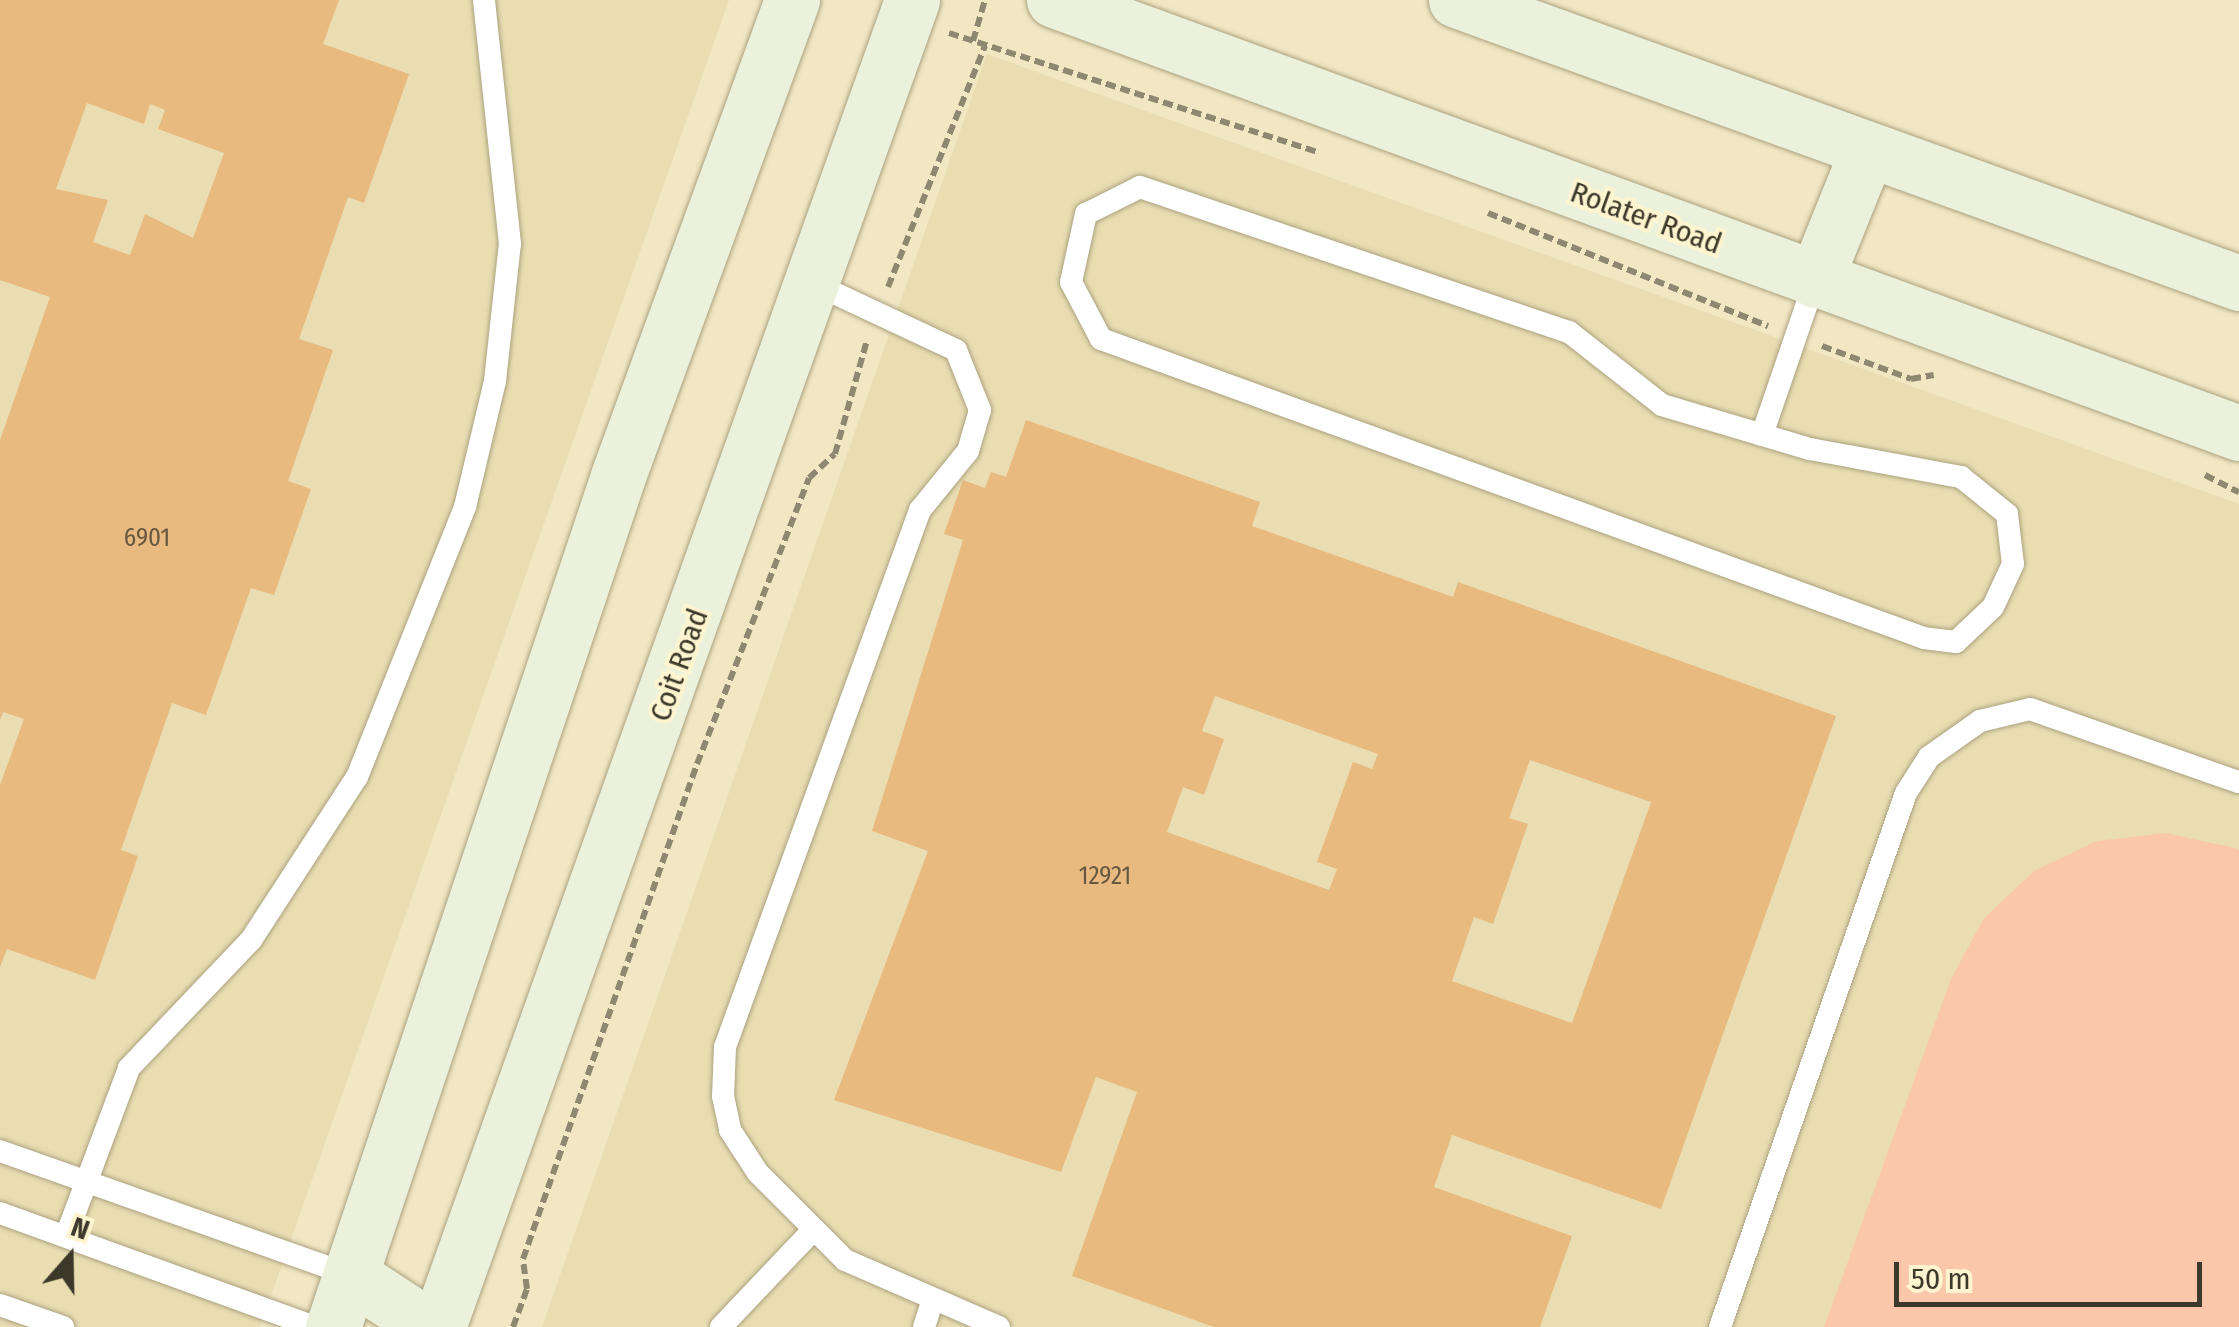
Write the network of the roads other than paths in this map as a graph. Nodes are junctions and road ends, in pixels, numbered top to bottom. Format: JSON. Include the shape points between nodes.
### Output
{"nodes":[{"id":1,"x":484,"y":0,"type":"edge"},
{"id":2,"x":792,"y":0,"type":"edge"},
{"id":3,"x":912,"y":0,"type":"edge"},
{"id":4,"x":1054,"y":0,"type":"edge"},
{"id":5,"x":1456,"y":0,"type":"edge"},
{"id":6,"x":1868,"y":149,"type":"junction"},
{"id":7,"x":1815,"y":280,"type":"junction"},
{"id":8,"x":2239,"y":283,"type":"edge"},
{"id":9,"x":814,"y":284,"type":"junction"},
{"id":10,"x":2239,"y":434,"type":"edge"},
{"id":11,"x":1762,"y":435,"type":"junction"},
{"id":12,"x":2239,"y":782,"type":"edge"},
{"id":13,"x":0,"y":1151,"type":"edge"},
{"id":14,"x":85,"y":1182,"type":"junction"},
{"id":15,"x":0,"y":1214,"type":"edge"},
{"id":16,"x":814,"y":1229,"type":"junction"},
{"id":17,"x":66,"y":1236,"type":"junction"},
{"id":18,"x":352,"y":1276,"type":"junction"},
{"id":19,"x":932,"y":1302,"type":"junction"},
{"id":20,"x":0,"y":1305,"type":"edge"},
{"id":21,"x":63,"y":1327,"type":"edge"},
{"id":22,"x":315,"y":1327,"type":"edge"},
{"id":23,"x":333,"y":1327,"type":"edge"},
{"id":24,"x":430,"y":1327,"type":"edge"},
{"id":25,"x":438,"y":1327,"type":"edge"},
{"id":26,"x":722,"y":1327,"type":"edge"},
{"id":27,"x":924,"y":1327,"type":"edge"},
{"id":28,"x":999,"y":1327,"type":"edge"},
{"id":29,"x":1720,"y":1327,"type":"edge"}],
"edges":[{"from":1,"to":14,"type":"lane","via":[[510,244],[495,381],[465,507],[391,708],[319,846],[205,998],[136,1058]]},
{"from":2,"to":18,"type":"main road","via":[[618,476]]},
{"from":3,"to":9,"type":"main road","name":"Coit Road"},
{"from":4,"to":7,"type":"main road","name":"Rolater Road"},
{"from":5,"to":6,"type":"main road"},
{"from":6,"to":7,"type":"main road"},
{"from":6,"to":8,"type":"main road"},
{"from":7,"to":10,"type":"main road","name":"Rolater Road"},
{"from":7,"to":11,"type":"lane"},
{"from":9,"to":16,"type":"lane","via":[[956,350],[980,410],[968,450],[920,510],[725,1047],[730,1130]]},
{"from":9,"to":25,"type":"main road","name":"Coit Road"},
{"from":11,"to":11,"type":"lane","via":[[1662,406],[1569,332],[1140,187],[1086,214],[1072,282],[1101,338],[1924,638],[1956,642],[1993,607],[2012,564],[2007,514],[1961,476]]},
{"from":12,"to":29,"type":"lane","via":[[2030,709],[1980,721],[1929,757],[1906,793]]},
{"from":13,"to":14,"type":"lane"},
{"from":14,"to":17,"type":"lane"},
{"from":14,"to":18,"type":"lane"},
{"from":15,"to":17,"type":"lane"},
{"from":16,"to":19,"type":"lane","via":[[845,1260]]},
{"from":16,"to":26,"type":"lane"},
{"from":17,"to":22,"type":"lane"},
{"from":18,"to":23,"type":"main road"},
{"from":18,"to":24,"type":"main road"},
{"from":19,"to":27,"type":"lane"},
{"from":19,"to":28,"type":"lane"},
{"from":20,"to":21,"type":"lane"}]}
